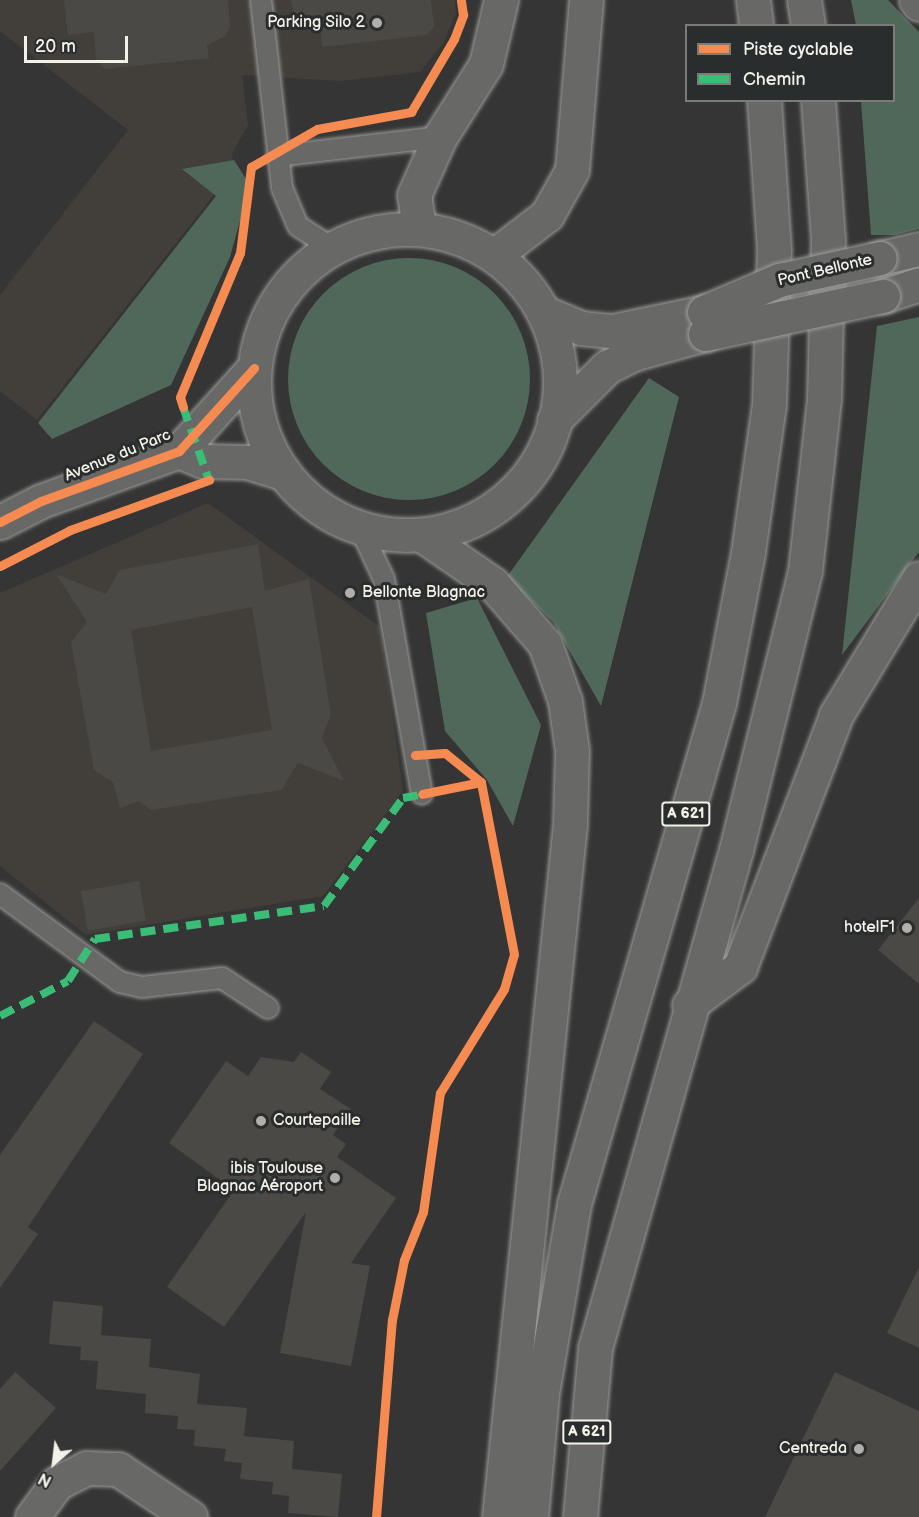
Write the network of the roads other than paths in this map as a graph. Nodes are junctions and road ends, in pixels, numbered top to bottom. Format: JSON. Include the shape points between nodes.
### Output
{"nodes":[{"id":1,"x":261,"y":0,"type":"edge"},
{"id":2,"x":501,"y":0,"type":"edge"},
{"id":3,"x":586,"y":0,"type":"edge"},
{"id":4,"x":753,"y":0,"type":"edge"},
{"id":5,"x":804,"y":0,"type":"edge"},
{"id":6,"x":916,"y":0,"type":"edge"},
{"id":7,"x":919,"y":4,"type":"edge"},
{"id":8,"x":756,"y":24,"type":"edge"},
{"id":9,"x":808,"y":24,"type":"edge"},
{"id":10,"x":764,"y":102,"type":"edge"},
{"id":11,"x":818,"y":102,"type":"edge"},
{"id":12,"x":440,"y":137,"type":"junction"},
{"id":13,"x":277,"y":156,"type":"junction"},
{"id":14,"x":419,"y":229,"type":"junction"},
{"id":15,"x":332,"y":248,"type":"junction"},
{"id":16,"x":919,"y":249,"type":"edge"},
{"id":17,"x":495,"y":255,"type":"junction"},
{"id":18,"x":919,"y":285,"type":"edge"},
{"id":19,"x":543,"y":312,"type":"junction"},
{"id":20,"x":704,"y":323,"type":"junction"},
{"id":21,"x":254,"y":368,"type":"junction"},
{"id":22,"x":554,"y":420,"type":"junction"},
{"id":23,"x":179,"y":452,"type":"junction"},
{"id":24,"x":284,"y":473,"type":"junction"},
{"id":25,"x":0,"y":522,"type":"edge"},
{"id":26,"x":360,"y":528,"type":"junction"},
{"id":27,"x":422,"y":535,"type":"junction"},
{"id":28,"x":919,"y":578,"type":"edge"},
{"id":29,"x":422,"y":794,"type":"dead end"},
{"id":30,"x":0,"y":894,"type":"edge"},
{"id":31,"x":689,"y":1005,"type":"junction"},
{"id":32,"x":268,"y":1008,"type":"dead end"},
{"id":33,"x":32,"y":1517,"type":"edge"},
{"id":34,"x":190,"y":1517,"type":"edge"},
{"id":35,"x":499,"y":1517,"type":"edge"},
{"id":36,"x":531,"y":1517,"type":"edge"},
{"id":37,"x":580,"y":1517,"type":"edge"}],
"edges":[{"from":1,"to":13,"type":"lane"},
{"from":2,"to":12,"type":"main road","via":[[486,63]]},
{"from":3,"to":17,"type":"main road","via":[[572,170],[547,215]]},
{"from":4,"to":8,"type":"main road"},
{"from":5,"to":9,"type":"main road"},
{"from":6,"to":7,"type":"main road"},
{"from":10,"to":36,"type":"main road","number":"A 621","via":[[774,250],[769,405],[748,552],[719,703],[574,1204],[542,1392]]},
{"from":11,"to":31,"type":"main road","number":"A 621","via":[[828,240],[824,399],[805,571],[736,850]]},
{"from":12,"to":13,"type":"lane"},
{"from":12,"to":14,"type":"main road","via":[[414,195]]},
{"from":13,"to":15,"type":"lane","via":[[298,226]]},
{"from":14,"to":15,"type":"main road","via":[[374,231]]},
{"from":14,"to":17,"type":"main road","via":[[459,237]]},
{"from":15,"to":21,"type":"main road","via":[[293,279],[266,320]]},
{"from":16,"to":20,"type":"main road","name":"Pont Bellonte","bridge":true,"via":[[779,280]]},
{"from":17,"to":19,"type":"main road","via":[[532,292]]},
{"from":18,"to":20,"type":"main road","bridge":true,"via":[[883,296]]},
{"from":19,"to":20,"type":"main road","via":[[581,328],[612,331]]},
{"from":19,"to":22,"type":"main road","via":[[556,352]]},
{"from":20,"to":22,"type":"main road","via":[[608,367]]},
{"from":21,"to":23,"type":"main road","name":"Avenue du Parc"},
{"from":21,"to":24,"type":"main road","via":[[260,423]]},
{"from":22,"to":27,"type":"main road","via":[[546,449],[516,491],[473,521]]},
{"from":23,"to":24,"type":"main road","name":"Avenue du Parc","via":[[202,461],[248,462]]},
{"from":23,"to":25,"type":"main road","name":"Avenue du Parc","via":[[41,501]]},
{"from":24,"to":26,"type":"main road","via":[[318,507]]},
{"from":26,"to":27,"type":"main road"},
{"from":26,"to":29,"type":"lane","via":[[384,579]]},
{"from":27,"to":35,"type":"main road","via":[[493,584],[545,644],[565,701],[572,751],[569,835]]},
{"from":28,"to":31,"type":"main road","via":[[836,715],[740,967]]},
{"from":30,"to":32,"type":"lane","via":[[120,982],[142,987],[222,978]]},
{"from":31,"to":37,"type":"main road","number":"A 621","via":[[595,1348]]},
{"from":33,"to":34,"type":"main road","via":[[57,1484],[86,1468],[118,1469]]}]}
